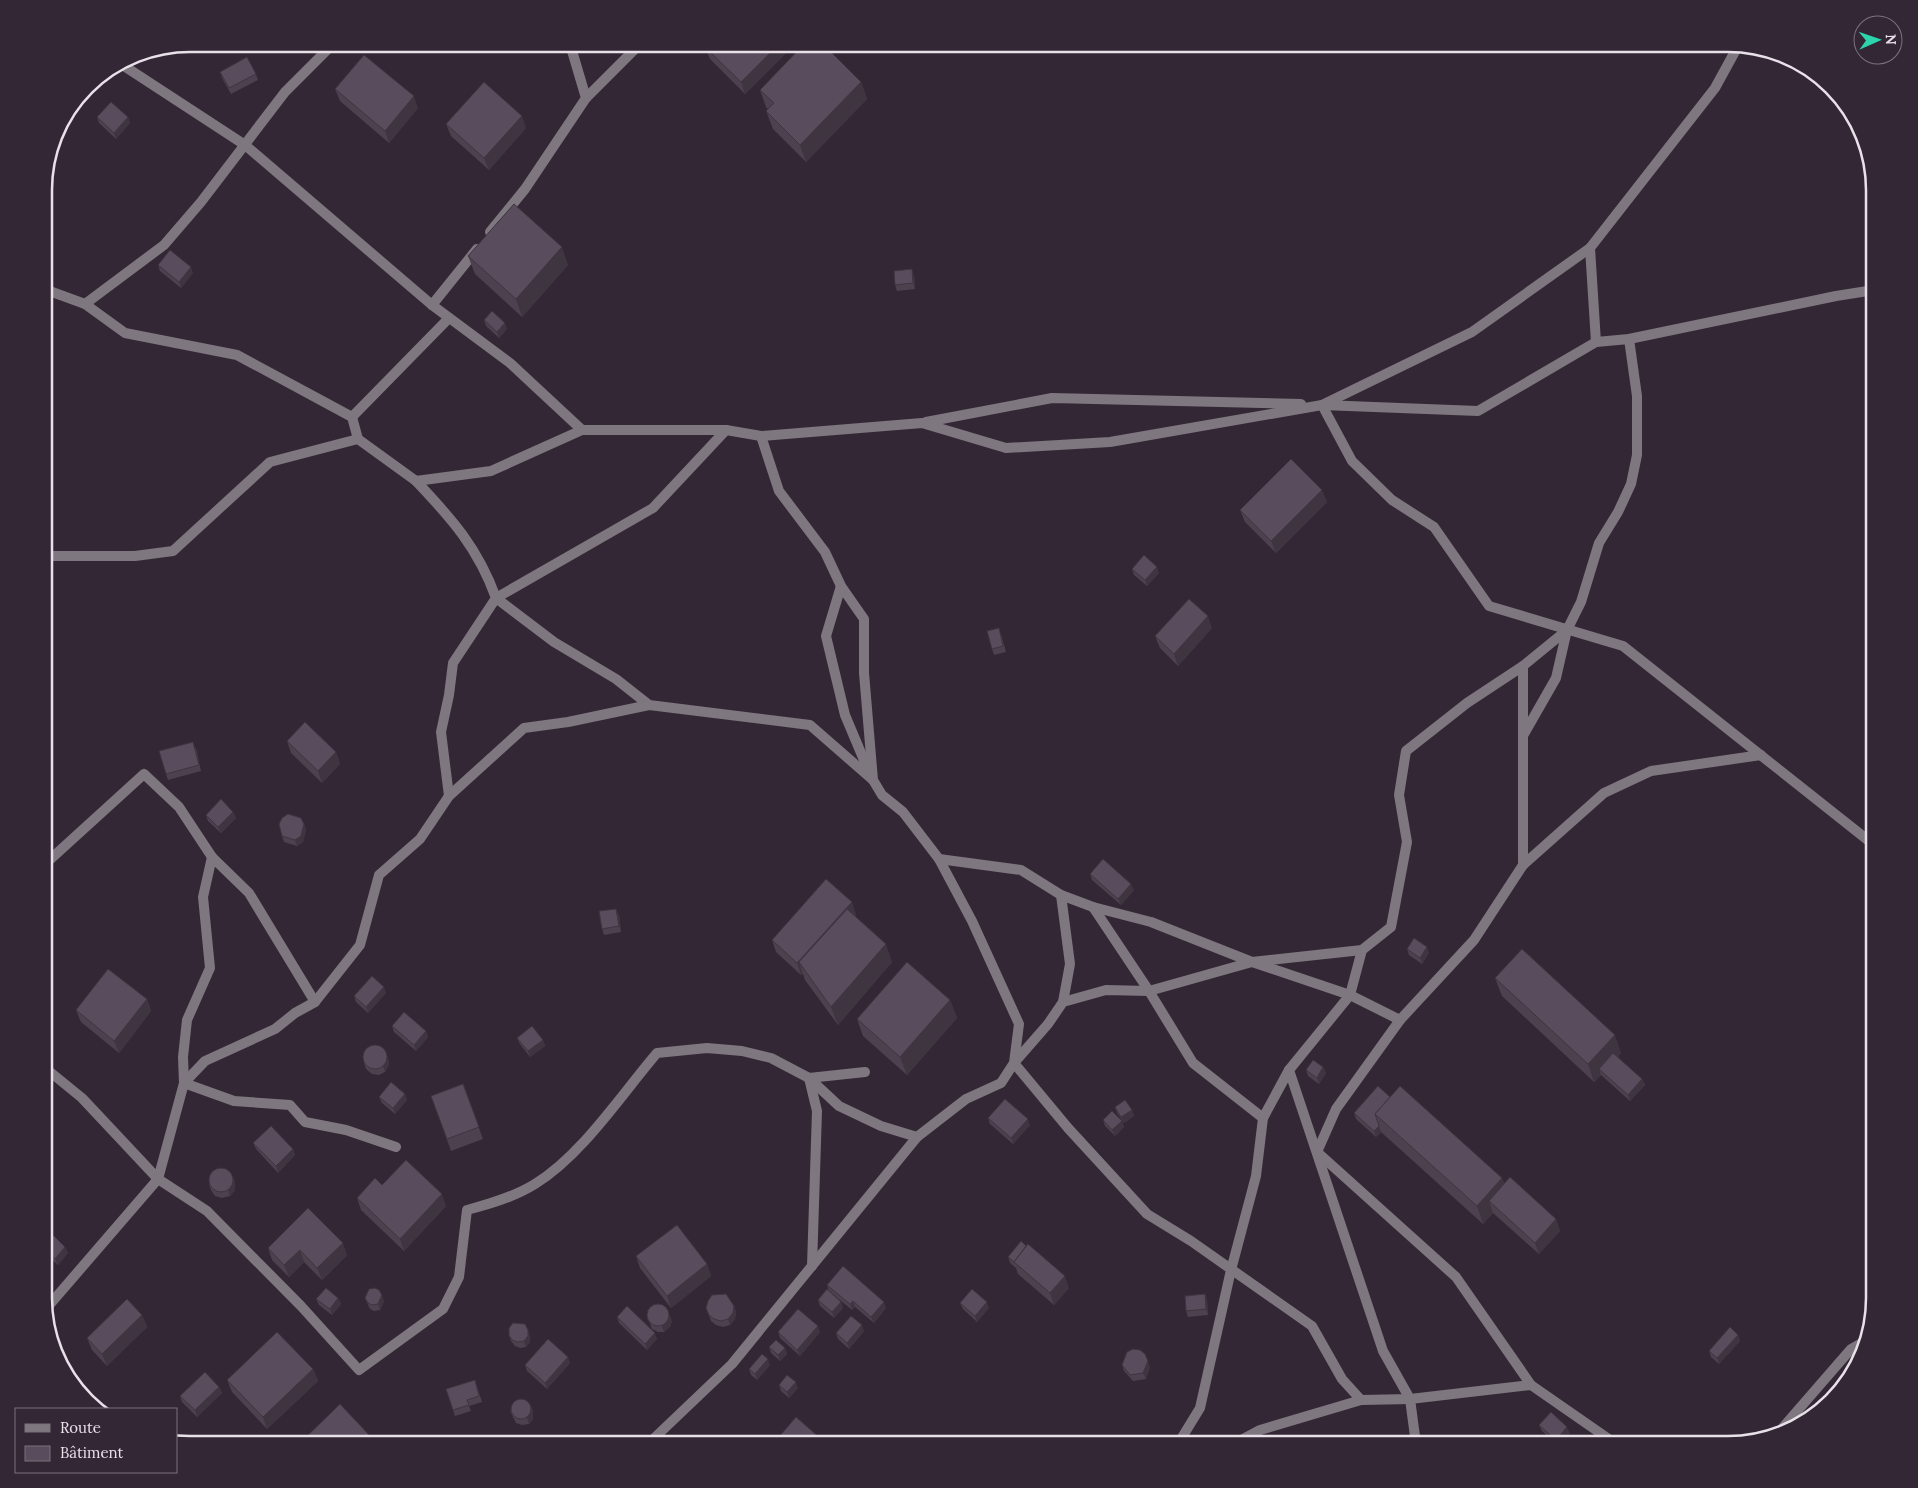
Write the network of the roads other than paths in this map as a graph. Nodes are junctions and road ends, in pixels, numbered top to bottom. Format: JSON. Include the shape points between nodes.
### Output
{"nodes":[{"id":1,"x":325,"y":52,"type":"edge"},
{"id":2,"x":572,"y":52,"type":"edge"},
{"id":3,"x":632,"y":52,"type":"edge"},
{"id":4,"x":1734,"y":53,"type":"edge"},
{"id":5,"x":127,"y":68,"type":"edge"},
{"id":6,"x":586,"y":98,"type":"junction"},
{"id":7,"x":244,"y":145,"type":"junction"},
{"id":8,"x":1590,"y":248,"type":"junction"},
{"id":9,"x":1866,"y":291,"type":"edge"},
{"id":10,"x":53,"y":292,"type":"edge"},
{"id":11,"x":85,"y":304,"type":"junction"},
{"id":12,"x":432,"y":305,"type":"junction"},
{"id":13,"x":449,"y":318,"type":"junction"},
{"id":14,"x":1629,"y":338,"type":"junction"},
{"id":15,"x":1596,"y":342,"type":"junction"},
{"id":16,"x":1322,"y":405,"type":"junction"},
{"id":17,"x":352,"y":417,"type":"junction"},
{"id":18,"x":922,"y":422,"type":"junction"},
{"id":19,"x":582,"y":430,"type":"junction"},
{"id":20,"x":726,"y":430,"type":"junction"},
{"id":21,"x":761,"y":436,"type":"junction"},
{"id":22,"x":358,"y":439,"type":"junction"},
{"id":23,"x":416,"y":481,"type":"junction"},
{"id":24,"x":53,"y":556,"type":"edge"},
{"id":25,"x":841,"y":586,"type":"junction"},
{"id":26,"x":496,"y":598,"type":"junction"},
{"id":27,"x":1567,"y":630,"type":"junction"},
{"id":28,"x":1523,"y":666,"type":"junction"},
{"id":29,"x":649,"y":705,"type":"junction"},
{"id":30,"x":1524,"y":735,"type":"junction"},
{"id":31,"x":1761,"y":755,"type":"junction"},
{"id":32,"x":872,"y":780,"type":"junction"},
{"id":33,"x":449,"y":796,"type":"junction"},
{"id":34,"x":1866,"y":839,"type":"edge"},
{"id":35,"x":53,"y":857,"type":"edge"},
{"id":36,"x":212,"y":857,"type":"junction"},
{"id":37,"x":939,"y":859,"type":"junction"},
{"id":38,"x":1523,"y":865,"type":"junction"},
{"id":39,"x":1061,"y":895,"type":"junction"},
{"id":40,"x":1093,"y":907,"type":"junction"},
{"id":41,"x":1362,"y":950,"type":"junction"},
{"id":42,"x":1252,"y":962,"type":"junction"},
{"id":43,"x":1149,"y":991,"type":"junction"},
{"id":44,"x":1350,"y":995,"type":"junction"},
{"id":45,"x":314,"y":1002,"type":"junction"},
{"id":46,"x":1063,"y":1002,"type":"junction"},
{"id":47,"x":1400,"y":1020,"type":"junction"},
{"id":48,"x":1014,"y":1062,"type":"junction"},
{"id":49,"x":1289,"y":1070,"type":"junction"},
{"id":50,"x":865,"y":1072,"type":"dead end"},
{"id":51,"x":53,"y":1074,"type":"edge"},
{"id":52,"x":809,"y":1078,"type":"junction"},
{"id":53,"x":184,"y":1083,"type":"junction"},
{"id":54,"x":1263,"y":1118,"type":"junction"},
{"id":55,"x":916,"y":1138,"type":"junction"},
{"id":56,"x":396,"y":1147,"type":"dead end"},
{"id":57,"x":1317,"y":1152,"type":"junction"},
{"id":58,"x":158,"y":1179,"type":"junction"},
{"id":59,"x":812,"y":1266,"type":"junction"},
{"id":60,"x":1231,"y":1270,"type":"junction"},
{"id":61,"x":53,"y":1301,"type":"edge"},
{"id":62,"x":1856,"y":1346,"type":"edge"},
{"id":63,"x":1532,"y":1385,"type":"junction"},
{"id":64,"x":1410,"y":1399,"type":"junction"},
{"id":65,"x":1361,"y":1400,"type":"junction"},
{"id":66,"x":1789,"y":1421,"type":"edge"},
{"id":67,"x":656,"y":1436,"type":"edge"},
{"id":68,"x":1183,"y":1436,"type":"edge"},
{"id":69,"x":1249,"y":1436,"type":"edge"},
{"id":70,"x":1415,"y":1436,"type":"edge"},
{"id":71,"x":1605,"y":1436,"type":"edge"}],
"edges":[{"from":1,"to":7,"type":"street","via":[[285,92]]},
{"from":2,"to":6,"type":"street"},
{"from":3,"to":6,"type":"street"},
{"from":4,"to":8,"type":"street","via":[[1715,88]]},
{"from":5,"to":7,"type":"street"},
{"from":6,"to":12,"type":"street","via":[[525,189]]},
{"from":7,"to":11,"type":"street","via":[[164,245]]},
{"from":7,"to":12,"type":"street"},
{"from":8,"to":15,"type":"street"},
{"from":8,"to":16,"type":"street","via":[[1472,332]]},
{"from":9,"to":14,"type":"street"},
{"from":10,"to":11,"type":"street"},
{"from":11,"to":17,"type":"street","via":[[124,333],[237,355]]},
{"from":12,"to":13,"type":"street"},
{"from":13,"to":17,"type":"street"},
{"from":13,"to":19,"type":"street","via":[[510,363]]},
{"from":14,"to":15,"type":"street"},
{"from":14,"to":27,"type":"street","via":[[1637,396],[1637,455],[1631,484],[1599,543],[1581,602]]},
{"from":15,"to":16,"type":"street","via":[[1478,411]]},
{"from":16,"to":18,"type":"street","via":[[1052,398]]},
{"from":16,"to":18,"type":"street","via":[[1110,442],[1006,448]]},
{"from":16,"to":27,"type":"street","via":[[1352,461],[1392,500],[1434,527],[1489,606]]},
{"from":17,"to":22,"type":"street"},
{"from":18,"to":21,"type":"street"},
{"from":19,"to":20,"type":"street"},
{"from":19,"to":23,"type":"street","via":[[491,472]]},
{"from":20,"to":21,"type":"street"},
{"from":20,"to":26,"type":"street","via":[[653,508]]},
{"from":21,"to":25,"type":"street","via":[[779,491],[825,552]]},
{"from":22,"to":23,"type":"street"},
{"from":22,"to":24,"type":"street","via":[[270,462],[173,551],[135,556]]},
{"from":23,"to":26,"type":"street","via":[[459,527],[487,572]]},
{"from":25,"to":32,"type":"street","via":[[864,619],[864,673]]},
{"from":25,"to":32,"type":"street","via":[[826,636],[845,715]]},
{"from":26,"to":29,"type":"street","via":[[554,642],[616,679]]},
{"from":26,"to":33,"type":"street","via":[[453,663],[441,732]]},
{"from":27,"to":28,"type":"street"},
{"from":27,"to":30,"type":"street","via":[[1556,678]]},
{"from":27,"to":31,"type":"street","via":[[1623,646]]},
{"from":28,"to":30,"type":"street"},
{"from":28,"to":41,"type":"street","via":[[1467,702],[1406,751],[1399,795],[1407,842],[1391,927]]},
{"from":29,"to":32,"type":"street","via":[[810,725]]},
{"from":29,"to":33,"type":"street","via":[[524,728]]},
{"from":30,"to":38,"type":"street"},
{"from":31,"to":34,"type":"street"},
{"from":31,"to":38,"type":"street","via":[[1651,771],[1604,793]]},
{"from":32,"to":37,"type":"street","via":[[882,794],[903,812]]},
{"from":33,"to":45,"type":"street","via":[[420,839],[379,875],[360,945]]},
{"from":35,"to":36,"type":"street","via":[[144,774],[179,807]]},
{"from":36,"to":45,"type":"street","via":[[249,893]]},
{"from":36,"to":53,"type":"street","via":[[203,897],[210,968],[187,1020]]},
{"from":37,"to":39,"type":"street","via":[[1021,870]]},
{"from":37,"to":48,"type":"street","via":[[972,921],[1019,1024]]},
{"from":38,"to":47,"type":"street","via":[[1474,940]]},
{"from":39,"to":40,"type":"street"},
{"from":39,"to":46,"type":"street","via":[[1070,964]]},
{"from":40,"to":42,"type":"street","via":[[1151,922]]},
{"from":40,"to":43,"type":"street"},
{"from":41,"to":42,"type":"street"},
{"from":41,"to":44,"type":"street"},
{"from":42,"to":43,"type":"street"},
{"from":42,"to":44,"type":"street"},
{"from":43,"to":46,"type":"street","via":[[1106,990]]},
{"from":43,"to":54,"type":"street","via":[[1193,1063]]},
{"from":44,"to":47,"type":"street"},
{"from":44,"to":49,"type":"street"},
{"from":45,"to":53,"type":"street","via":[[275,1029],[204,1061]]},
{"from":46,"to":48,"type":"street"},
{"from":47,"to":57,"type":"street","via":[[1336,1109]]},
{"from":48,"to":55,"type":"street","via":[[1001,1082],[966,1100]]},
{"from":48,"to":60,"type":"street","via":[[1068,1128],[1147,1214]]},
{"from":49,"to":54,"type":"street"},
{"from":49,"to":57,"type":"street"},
{"from":50,"to":52,"type":"street"},
{"from":51,"to":58,"type":"street","via":[[82,1098]]},
{"from":52,"to":55,"type":"street","via":[[839,1106]]},
{"from":52,"to":58,"type":"street","via":[[771,1058],[742,1051],[707,1048],[658,1053],[596,1128],[536,1184],[502,1200],[467,1210],[459,1276],[443,1309],[359,1370],[207,1211]]},
{"from":52,"to":59,"type":"street","via":[[817,1111]]},
{"from":53,"to":56,"type":"street","via":[[234,1100],[290,1105],[305,1122],[346,1130]]},
{"from":53,"to":58,"type":"street"},
{"from":54,"to":60,"type":"street","via":[[1256,1176]]},
{"from":55,"to":59,"type":"street"},
{"from":57,"to":63,"type":"street","via":[[1456,1278]]},
{"from":57,"to":64,"type":"street","via":[[1383,1351]]},
{"from":58,"to":61,"type":"street"},
{"from":59,"to":67,"type":"street","via":[[732,1364]]},
{"from":60,"to":65,"type":"street","via":[[1312,1326],[1342,1380]]},
{"from":60,"to":68,"type":"street","via":[[1200,1408]]},
{"from":62,"to":66,"type":"street"},
{"from":63,"to":64,"type":"street"},
{"from":63,"to":71,"type":"street"},
{"from":64,"to":65,"type":"street"},
{"from":64,"to":70,"type":"street"},
{"from":65,"to":69,"type":"street"}]}
